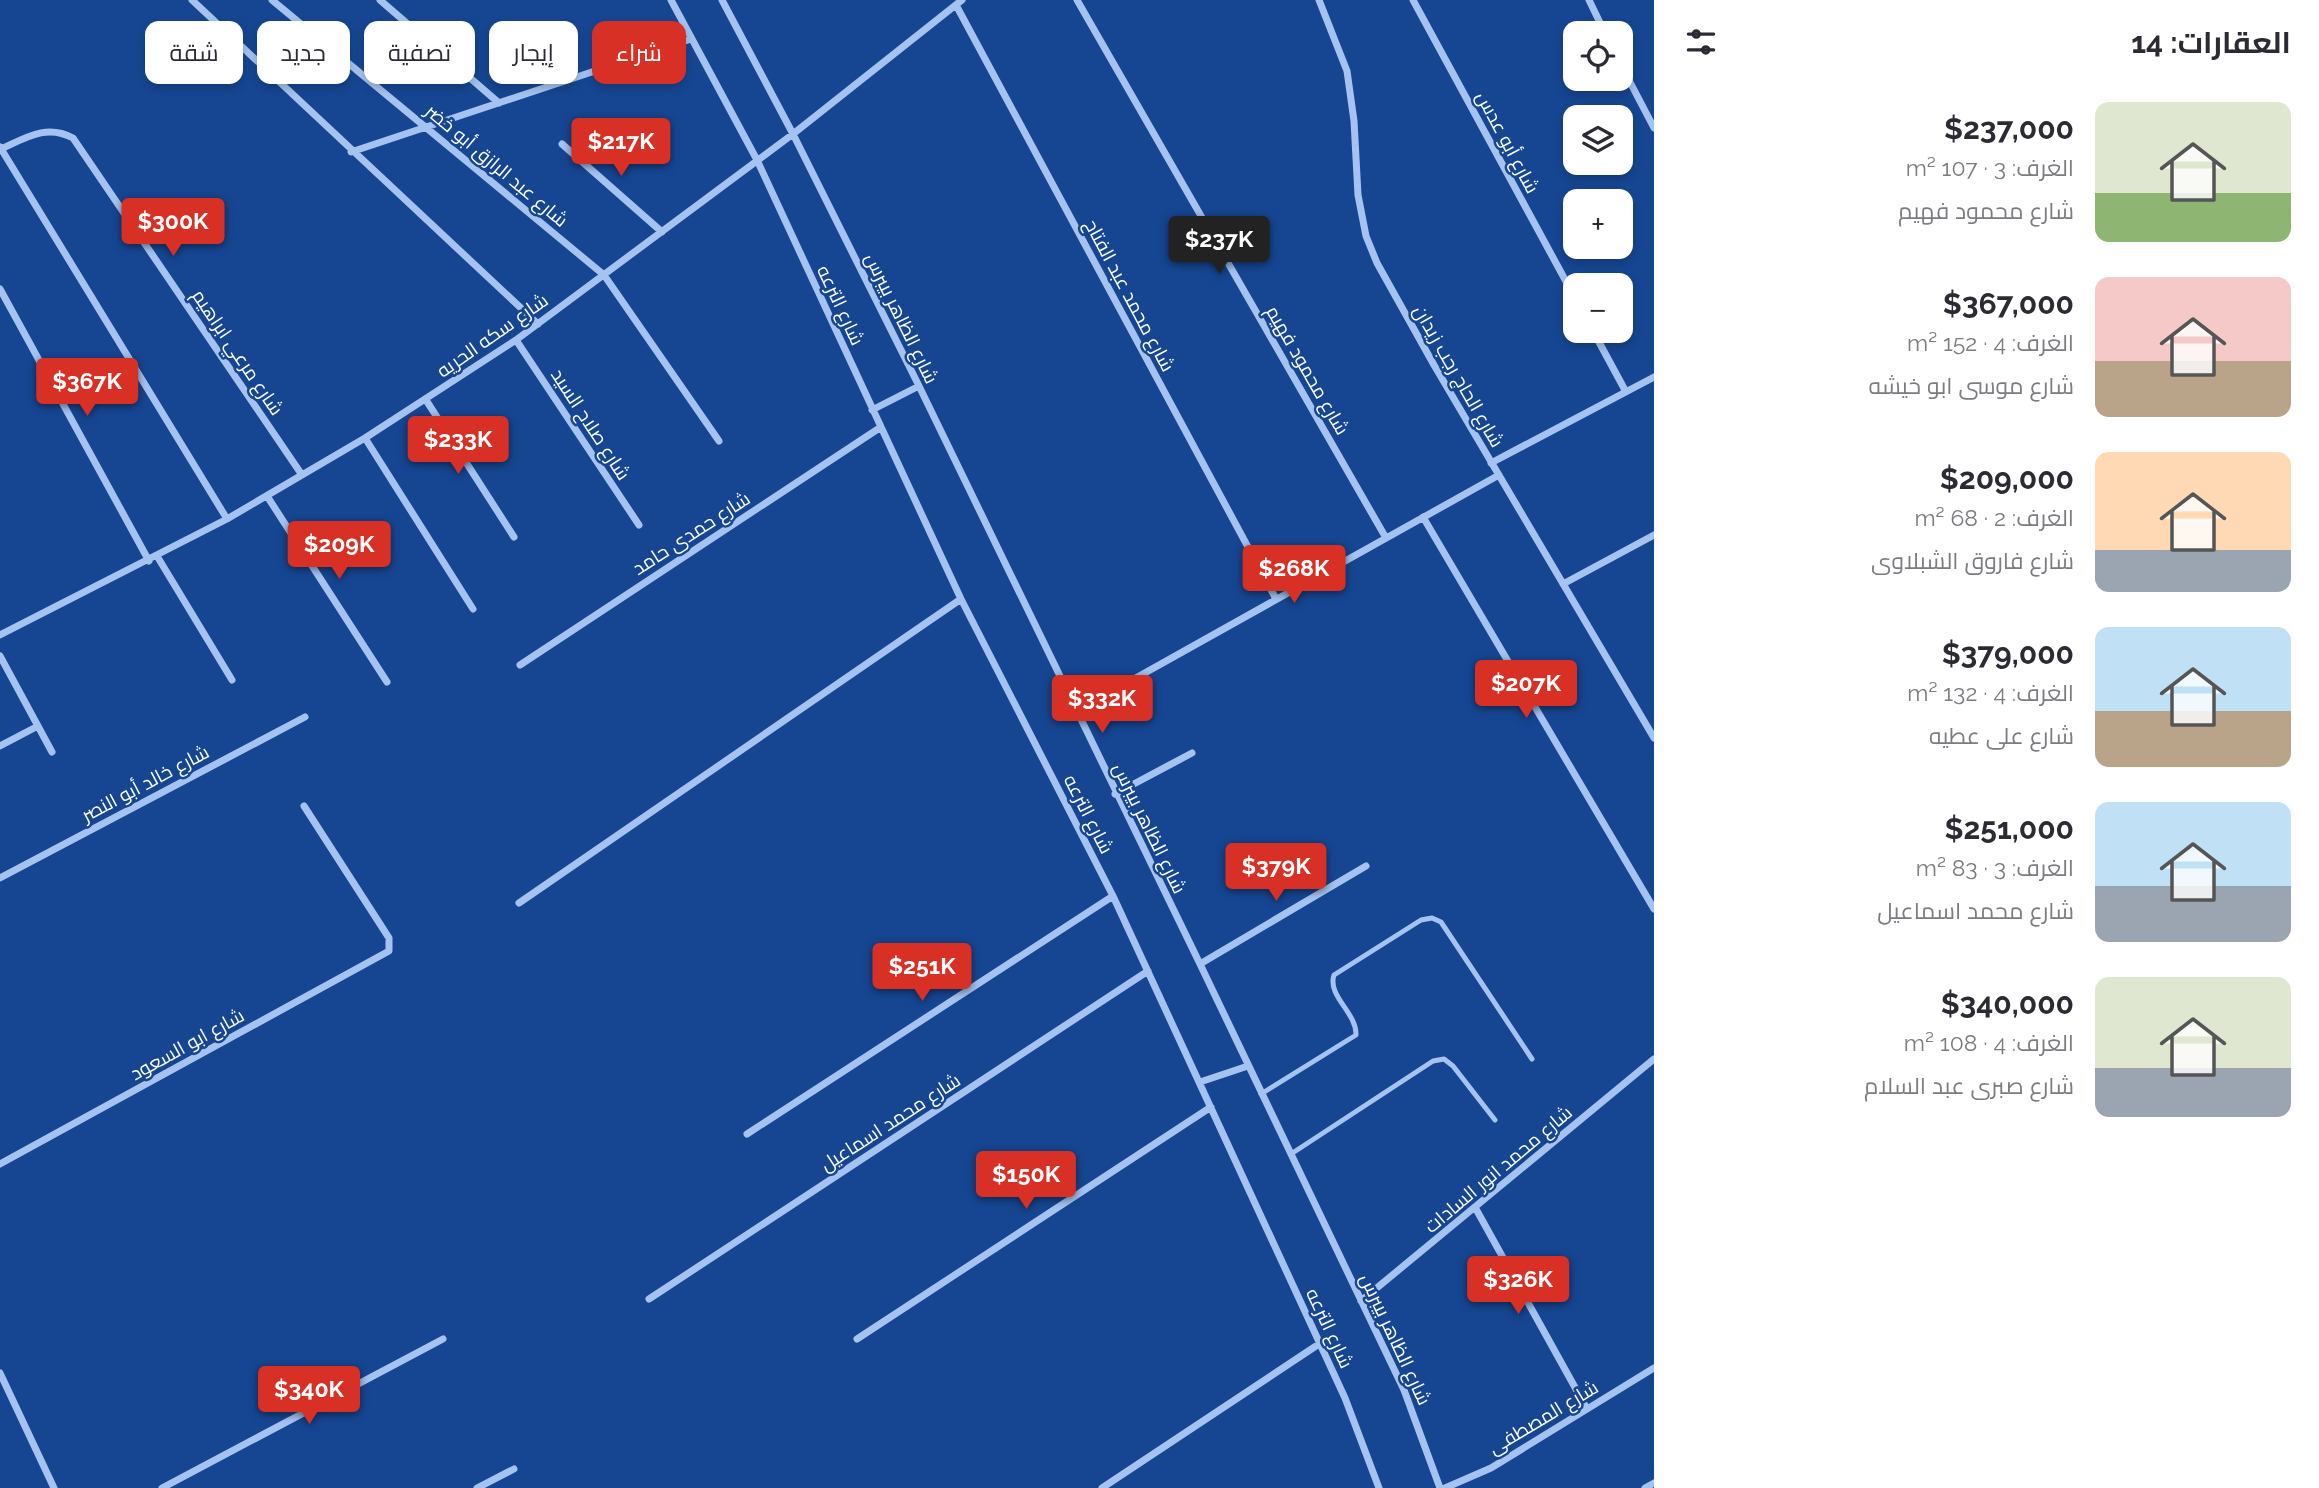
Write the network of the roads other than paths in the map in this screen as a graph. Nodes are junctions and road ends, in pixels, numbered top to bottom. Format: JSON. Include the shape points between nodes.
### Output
{"nodes":[{"id":1,"x":192,"y":0,"type":"edge"},
{"id":2,"x":272,"y":0,"type":"edge"},
{"id":3,"x":380,"y":0,"type":"edge"},
{"id":4,"x":671,"y":0,"type":"edge"},
{"id":5,"x":722,"y":0,"type":"edge"},
{"id":6,"x":1077,"y":0,"type":"edge"},
{"id":7,"x":1319,"y":0,"type":"edge"},
{"id":8,"x":1413,"y":0,"type":"edge"},
{"id":9,"x":1589,"y":0,"type":"edge"},
{"id":10,"x":959,"y":2,"type":"edge"},
{"id":11,"x":1599,"y":21,"type":"edge"},
{"id":12,"x":691,"y":39,"type":"junction"},
{"id":13,"x":1633,"y":88,"type":"edge"},
{"id":14,"x":499,"y":103,"type":"junction"},
{"id":15,"x":426,"y":127,"type":"junction"},
{"id":16,"x":1654,"y":128,"type":"edge"},
{"id":17,"x":793,"y":134,"type":"junction"},
{"id":18,"x":562,"y":144,"type":"dead end"},
{"id":19,"x":1,"y":148,"type":"edge"},
{"id":20,"x":351,"y":152,"type":"junction"},
{"id":21,"x":757,"y":160,"type":"junction"},
{"id":22,"x":662,"y":232,"type":"junction"},
{"id":23,"x":604,"y":275,"type":"junction"},
{"id":24,"x":1563,"y":276,"type":"edge"},
{"id":25,"x":0,"y":289,"type":"edge"},
{"id":26,"x":538,"y":324,"type":"junction"},
{"id":27,"x":516,"y":341,"type":"junction"},
{"id":28,"x":1599,"y":343,"type":"edge"},
{"id":29,"x":1654,"y":377,"type":"edge"},
{"id":30,"x":919,"y":386,"type":"junction"},
{"id":31,"x":1626,"y":392,"type":"junction"},
{"id":32,"x":426,"y":400,"type":"junction"},
{"id":33,"x":872,"y":410,"type":"junction"},
{"id":34,"x":881,"y":428,"type":"junction"},
{"id":35,"x":365,"y":438,"type":"junction"},
{"id":36,"x":719,"y":441,"type":"dead end"},
{"id":37,"x":1492,"y":463,"type":"junction"},
{"id":38,"x":302,"y":475,"type":"junction"},
{"id":39,"x":1499,"y":475,"type":"junction"},
{"id":40,"x":267,"y":496,"type":"junction"},
{"id":41,"x":1423,"y":517,"type":"junction"},
{"id":42,"x":226,"y":519,"type":"junction"},
{"id":43,"x":639,"y":526,"type":"dead end"},
{"id":44,"x":1654,"y":535,"type":"edge"},
{"id":45,"x":514,"y":537,"type":"dead end"},
{"id":46,"x":1385,"y":538,"type":"junction"},
{"id":47,"x":157,"y":556,"type":"junction"},
{"id":48,"x":149,"y":561,"type":"junction"},
{"id":49,"x":1563,"y":584,"type":"junction"},
{"id":50,"x":961,"y":599,"type":"junction"},
{"id":51,"x":1276,"y":599,"type":"junction"},
{"id":52,"x":473,"y":609,"type":"dead end"},
{"id":53,"x":0,"y":635,"type":"edge"},
{"id":54,"x":0,"y":656,"type":"edge"},
{"id":55,"x":520,"y":664,"type":"dead end"},
{"id":56,"x":232,"y":680,"type":"dead end"},
{"id":57,"x":387,"y":682,"type":"dead end"},
{"id":58,"x":1075,"y":712,"type":"junction"},
{"id":59,"x":305,"y":717,"type":"dead end"},
{"id":60,"x":38,"y":726,"type":"junction"},
{"id":61,"x":1654,"y":738,"type":"edge"},
{"id":62,"x":0,"y":746,"type":"edge"},
{"id":63,"x":52,"y":752,"type":"dead end"},
{"id":64,"x":1192,"y":753,"type":"dead end"},
{"id":65,"x":1115,"y":794,"type":"junction"},
{"id":66,"x":304,"y":806,"type":"dead end"},
{"id":67,"x":1366,"y":866,"type":"dead end"},
{"id":68,"x":0,"y":877,"type":"edge"},
{"id":69,"x":1113,"y":895,"type":"junction"},
{"id":70,"x":519,"y":903,"type":"dead end"},
{"id":71,"x":1654,"y":909,"type":"edge"},
{"id":72,"x":1200,"y":964,"type":"junction"},
{"id":73,"x":1148,"y":971,"type":"junction"},
{"id":74,"x":1532,"y":1059,"type":"dead end"},
{"id":75,"x":1654,"y":1059,"type":"edge"},
{"id":76,"x":1248,"y":1066,"type":"junction"},
{"id":77,"x":1200,"y":1082,"type":"junction"},
{"id":78,"x":1261,"y":1094,"type":"junction"},
{"id":79,"x":1211,"y":1107,"type":"junction"},
{"id":80,"x":1495,"y":1120,"type":"dead end"},
{"id":81,"x":747,"y":1134,"type":"dead end"},
{"id":82,"x":1291,"y":1154,"type":"junction"},
{"id":83,"x":0,"y":1164,"type":"edge"},
{"id":84,"x":1476,"y":1209,"type":"junction"},
{"id":85,"x":649,"y":1299,"type":"dead end"},
{"id":86,"x":1361,"y":1301,"type":"junction"},
{"id":87,"x":443,"y":1339,"type":"dead end"},
{"id":88,"x":857,"y":1339,"type":"dead end"},
{"id":89,"x":1319,"y":1344,"type":"junction"},
{"id":90,"x":1654,"y":1368,"type":"edge"},
{"id":91,"x":0,"y":1373,"type":"edge"},
{"id":92,"x":1587,"y":1409,"type":"junction"},
{"id":93,"x":514,"y":1469,"type":"dead end"},
{"id":94,"x":1654,"y":1483,"type":"edge"},
{"id":95,"x":54,"y":1488,"type":"edge"},
{"id":96,"x":162,"y":1488,"type":"edge"},
{"id":97,"x":477,"y":1488,"type":"edge"},
{"id":98,"x":1102,"y":1488,"type":"edge"},
{"id":99,"x":1379,"y":1488,"type":"edge"},
{"id":100,"x":1443,"y":1488,"type":"edge"},
{"id":101,"x":1646,"y":1488,"type":"edge"}],
"edges":[{"from":1,"to":20,"type":"street"},
{"from":2,"to":15,"type":"street","name":"شارع عبد الرازق أبو خضر"},
{"from":3,"to":14,"type":"street"},
{"from":4,"to":12,"type":"street","name":"شارع الترعه"},
{"from":5,"to":17,"type":"street","name":"شارع الظاهر بيبرس"},
{"from":6,"to":46,"type":"street","name":"شارع محمود فهيم"},
{"from":7,"to":37,"type":"street","name":"شارع الحاج رجب زيدان","via":[[1347,71],[1366,236],[1406,316]]},
{"from":8,"to":24,"type":"street","name":"شارع أبو عدس"},
{"from":9,"to":11,"type":"street"},
{"from":10,"to":17,"type":"street","name":"شارع سكه الحريه"},
{"from":10,"to":51,"type":"street","name":"شارع محمد عبد الفتاح"},
{"from":12,"to":14,"type":"street"},
{"from":12,"to":21,"type":"street","name":"شارع الترعه"},
{"from":13,"to":16,"type":"street"},
{"from":14,"to":15,"type":"street"},
{"from":15,"to":20,"type":"street"},
{"from":15,"to":23,"type":"street","name":"شارع عبد الرازق أبو خضر"},
{"from":17,"to":21,"type":"street","name":"شارع سكه الحريه"},
{"from":17,"to":30,"type":"street","name":"شارع الظاهر بيبرس"},
{"from":18,"to":22,"type":"street"},
{"from":19,"to":38,"type":"street","name":"شارع مرعي ابراهيم","via":[[50,130],[74,138]]},
{"from":19,"to":42,"type":"street"},
{"from":20,"to":26,"type":"street"},
{"from":21,"to":22,"type":"street","name":"شارع سكه الحريه"},
{"from":21,"to":33,"type":"street","name":"شارع الترعه"},
{"from":22,"to":23,"type":"street","name":"شارع سكه الحريه"},
{"from":23,"to":26,"type":"street","name":"شارع سكه الحريه"},
{"from":23,"to":36,"type":"street","name":"شارع عبد الرازق أبو خضر"},
{"from":25,"to":48,"type":"street"},
{"from":26,"to":27,"type":"street","name":"شارع سكه الحريه"},
{"from":27,"to":32,"type":"street","name":"شارع سكه الحريه"},
{"from":27,"to":43,"type":"street","name":"شارع صلاح السيد"},
{"from":28,"to":31,"type":"street"},
{"from":29,"to":31,"type":"street"},
{"from":30,"to":33,"type":"street"},
{"from":30,"to":58,"type":"street","name":"شارع الظاهر بيبرس"},
{"from":31,"to":37,"type":"street"},
{"from":32,"to":35,"type":"street","name":"شارع سكه الحريه"},
{"from":32,"to":45,"type":"street"},
{"from":33,"to":34,"type":"street","name":"شارع الترعه"},
{"from":34,"to":50,"type":"street","name":"شارع الترعه"},
{"from":34,"to":55,"type":"street","name":"شارع حمدى حامد"},
{"from":35,"to":38,"type":"street","name":"شارع سكه الحريه"},
{"from":35,"to":52,"type":"street"},
{"from":37,"to":39,"type":"street","name":"شارع الحاج رجب زيدان"},
{"from":38,"to":40,"type":"street","name":"شارع سكه الحريه"},
{"from":39,"to":41,"type":"street"},
{"from":39,"to":49,"type":"street","name":"شارع الحاج رجب زيدان"},
{"from":40,"to":42,"type":"street","name":"شارع سكه الحريه"},
{"from":40,"to":57,"type":"street"},
{"from":41,"to":46,"type":"street"},
{"from":41,"to":71,"type":"street"},
{"from":42,"to":47,"type":"street","name":"شارع سكه الحريه"},
{"from":44,"to":49,"type":"street"},
{"from":46,"to":51,"type":"street"},
{"from":47,"to":48,"type":"street","name":"شارع سكه الحريه"},
{"from":47,"to":56,"type":"street"},
{"from":48,"to":53,"type":"street","name":"شارع سكه الحريه"},
{"from":49,"to":61,"type":"street","name":"شارع الحاج رجب زيدان"},
{"from":50,"to":69,"type":"street","name":"شارع الترعه"},
{"from":50,"to":70,"type":"street"},
{"from":51,"to":58,"type":"street"},
{"from":54,"to":60,"type":"street"},
{"from":58,"to":65,"type":"street","name":"شارع الظاهر بيبرس"},
{"from":59,"to":68,"type":"street","name":"شارع خالد أبو النصر"},
{"from":60,"to":62,"type":"street"},
{"from":60,"to":63,"type":"street"},
{"from":64,"to":65,"type":"street"},
{"from":65,"to":72,"type":"street","name":"شارع الظاهر بيبرس"},
{"from":66,"to":83,"type":"street","name":"شارع ابو السعود","via":[[389,938],[389,951]]},
{"from":67,"to":72,"type":"street"},
{"from":69,"to":73,"type":"street","name":"شارع الترعه"},
{"from":69,"to":81,"type":"street"},
{"from":72,"to":76,"type":"street","name":"شارع الظاهر بيبرس"},
{"from":73,"to":77,"type":"street","name":"شارع الترعه"},
{"from":73,"to":85,"type":"street","name":"شارع محمد اسماعيل"},
{"from":74,"to":78,"type":"lane","via":[[1441,922],[1432,918],[1421,920],[1334,975],[1333,988],[1357,1026],[1356,1035]]},
{"from":75,"to":84,"type":"street","name":"شارع محمد انور السادات"},
{"from":76,"to":77,"type":"street"},
{"from":76,"to":78,"type":"street","name":"شارع الظاهر بيبرس"},
{"from":77,"to":79,"type":"street","name":"شارع الترعه"},
{"from":78,"to":82,"type":"street","name":"شارع الظاهر بيبرس"},
{"from":79,"to":88,"type":"street"},
{"from":79,"to":89,"type":"street","name":"شارع الترعه"},
{"from":80,"to":82,"type":"lane","via":[[1444,1059],[1433,1061]]},
{"from":82,"to":86,"type":"street","name":"شارع الظاهر بيبرس"},
{"from":84,"to":86,"type":"street","name":"شارع محمد انور السادات"},
{"from":84,"to":92,"type":"street"},
{"from":86,"to":100,"type":"street","name":"شارع الظاهر بيبرس","via":[[1404,1390]]},
{"from":87,"to":96,"type":"street"},
{"from":89,"to":98,"type":"street"},
{"from":89,"to":99,"type":"street","name":"شارع الترعه"},
{"from":90,"to":92,"type":"street","name":"شارع المصطفى"},
{"from":91,"to":95,"type":"street"},
{"from":92,"to":100,"type":"street","name":"شارع المصطفى","via":[[1491,1468]]},
{"from":93,"to":97,"type":"street"},
{"from":94,"to":101,"type":"street"}]}
